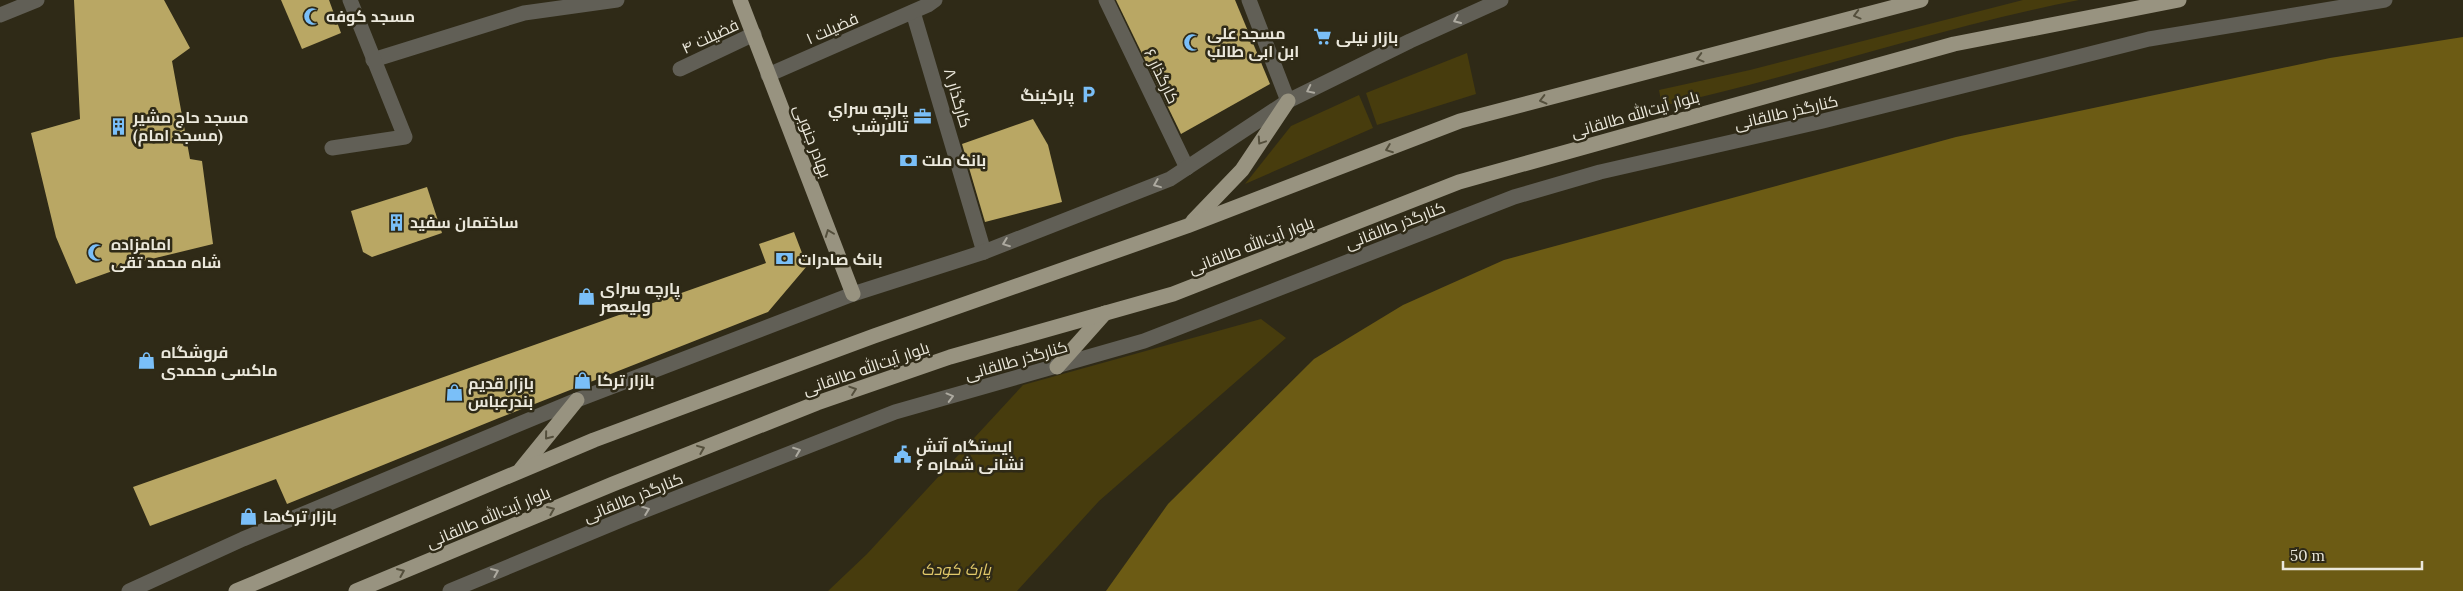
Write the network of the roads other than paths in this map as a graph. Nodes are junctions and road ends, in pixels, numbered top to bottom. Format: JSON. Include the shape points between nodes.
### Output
{"nodes":[{"id":1,"x":37,"y":0,"type":"edge"},
{"id":2,"x":350,"y":0,"type":"edge"},
{"id":3,"x":617,"y":0,"type":"edge"},
{"id":4,"x":740,"y":0,"type":"edge"},
{"id":5,"x":935,"y":0,"type":"edge"},
{"id":6,"x":1106,"y":0,"type":"edge"},
{"id":7,"x":1249,"y":0,"type":"edge"},
{"id":8,"x":1501,"y":0,"type":"edge"},
{"id":9,"x":1922,"y":0,"type":"edge"},
{"id":10,"x":2179,"y":0,"type":"edge"},
{"id":11,"x":2385,"y":0,"type":"edge"},
{"id":12,"x":913,"y":12,"type":"junction"},
{"id":13,"x":0,"y":15,"type":"edge"},
{"id":14,"x":754,"y":34,"type":"junction"},
{"id":15,"x":373,"y":60,"type":"junction"},
{"id":16,"x":680,"y":69,"type":"dead end"},
{"id":17,"x":768,"y":75,"type":"junction"},
{"id":18,"x":1288,"y":101,"type":"junction"},
{"id":19,"x":332,"y":148,"type":"dead end"},
{"id":20,"x":1187,"y":168,"type":"junction"},
{"id":21,"x":1187,"y":226,"type":"junction"},
{"id":22,"x":984,"y":252,"type":"junction"},
{"id":23,"x":853,"y":294,"type":"junction"},
{"id":24,"x":1105,"y":313,"type":"junction"},
{"id":25,"x":1057,"y":367,"type":"junction"},
{"id":26,"x":577,"y":400,"type":"junction"},
{"id":27,"x":519,"y":472,"type":"junction"},
{"id":28,"x":128,"y":591,"type":"edge"},
{"id":29,"x":236,"y":591,"type":"edge"},
{"id":30,"x":356,"y":591,"type":"edge"},
{"id":31,"x":450,"y":591,"type":"edge"}],
"edges":[{"from":1,"to":13,"type":"street"},
{"from":2,"to":15,"type":"street"},
{"from":3,"to":15,"type":"street","via":[[524,13]]},
{"from":4,"to":14,"type":"main road","name":"بهادر جنوبی"},
{"from":5,"to":12,"type":"street","name":"فضیلت ۱"},
{"from":6,"to":20,"type":"street","name":"کارگذار ۶"},
{"from":7,"to":18,"type":"street"},
{"from":8,"to":18,"type":"street","one_way":true},
{"from":9,"to":21,"type":"main road","name":"بلوار آیت‌الله طالقانی","one_way":true,"via":[[1460,121]]},
{"from":10,"to":24,"type":"main road","name":"بلوار آیت‌الله طالقانی","via":[[1954,44],[1469,179],[1191,288]]},
{"from":11,"to":25,"type":"street","name":"کنارگذر طالقانی","via":[[2149,39],[1823,121],[1582,177],[1514,197],[1144,341]]},
{"from":12,"to":17,"type":"street","name":"فضیلت ۱"},
{"from":12,"to":22,"type":"street","name":"کارگذار ۸"},
{"from":14,"to":16,"type":"street","name":"فضیلت ۴"},
{"from":14,"to":17,"type":"main road","name":"بهادر جنوبی"},
{"from":15,"to":19,"type":"street","via":[[404,137]]},
{"from":23,"to":17,"type":"main road","name":"بهادر جنوبی","one_way":true},
{"from":18,"to":20,"type":"street"},
{"from":18,"to":21,"type":"main road","one_way":true,"via":[[1242,170]]},
{"from":20,"to":22,"type":"street","one_way":true,"via":[[1170,179]]},
{"from":21,"to":27,"type":"main road","name":"بلوار آیت‌الله طالقانی","via":[[874,336],[594,440]]},
{"from":22,"to":23,"type":"street"},
{"from":23,"to":26,"type":"street"},
{"from":24,"to":25,"type":"main road"},
{"from":30,"to":24,"type":"main road","name":"بلوار آیت‌الله طالقانی","one_way":true,"via":[[817,403],[950,357]]},
{"from":31,"to":25,"type":"street","name":"کنارگذر طالقانی","one_way":true,"via":[[894,412]]},
{"from":26,"to":27,"type":"main road","one_way":true},
{"from":26,"to":28,"type":"street","via":[[243,539]]},
{"from":27,"to":29,"type":"main road","name":"بلوار آیت‌الله طالقانی"}]}
